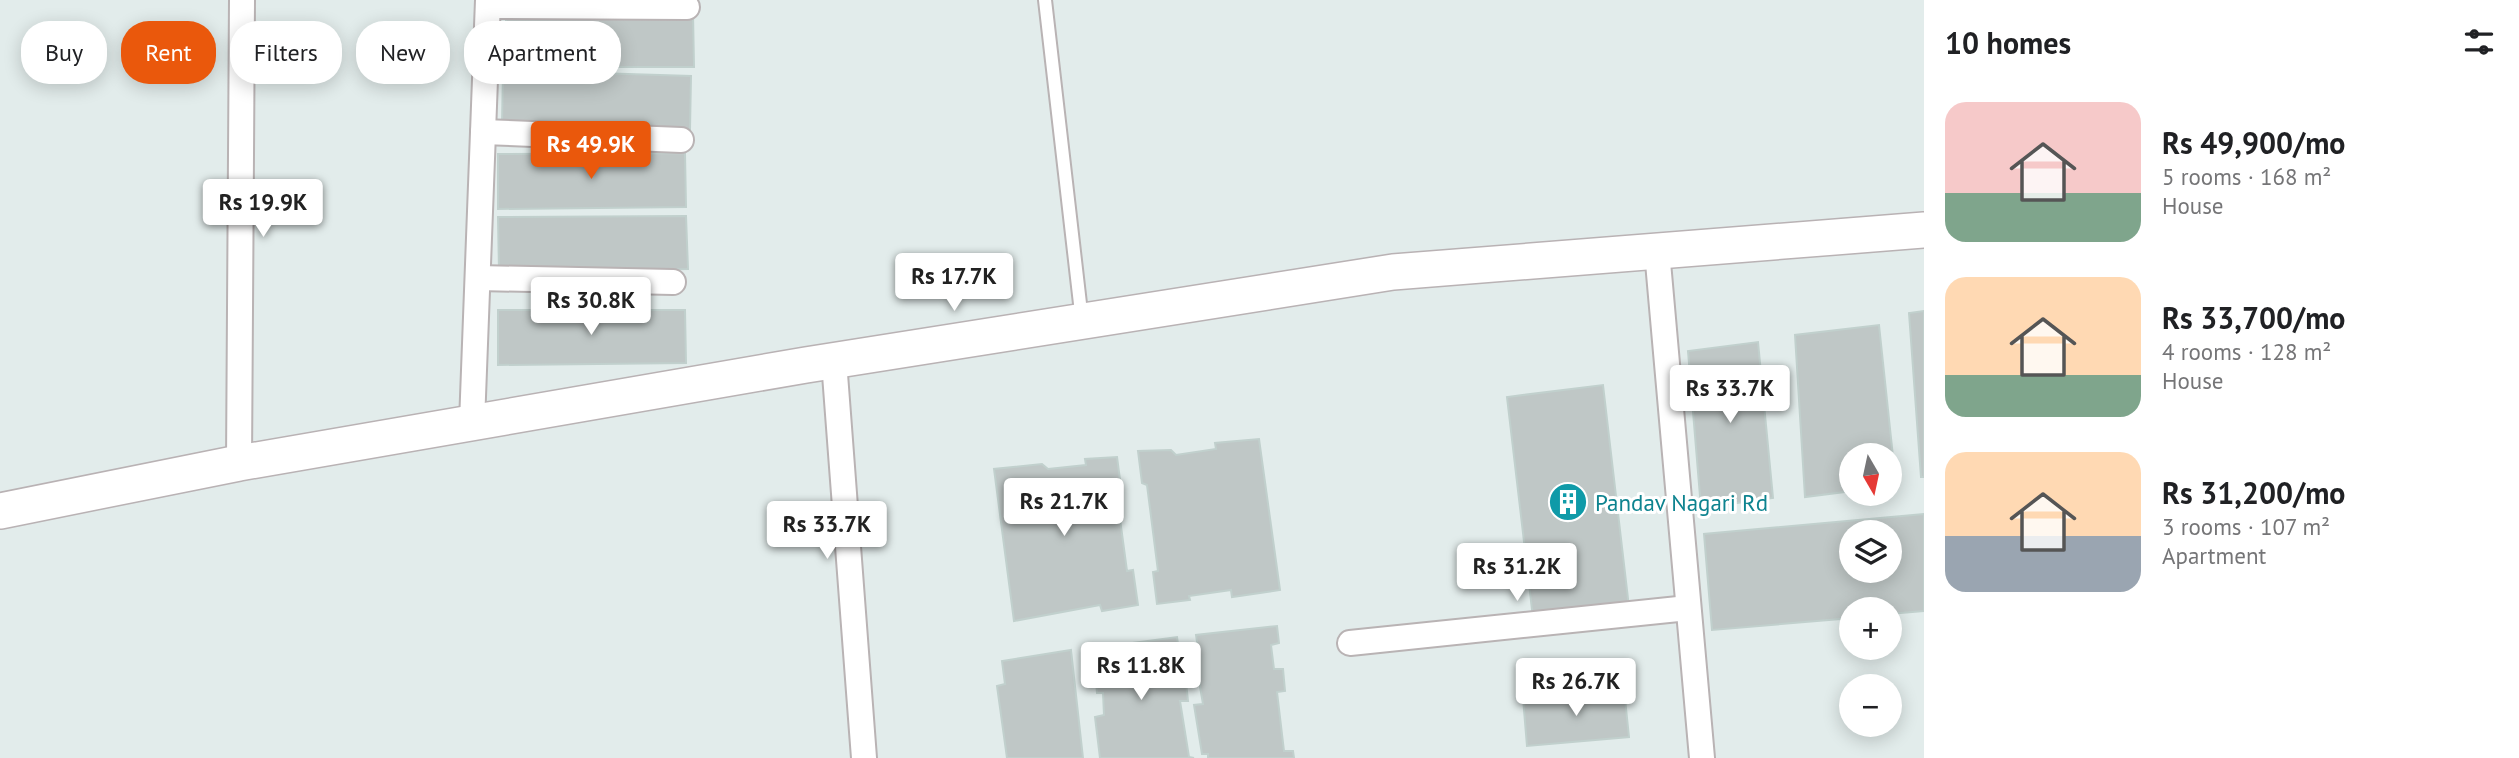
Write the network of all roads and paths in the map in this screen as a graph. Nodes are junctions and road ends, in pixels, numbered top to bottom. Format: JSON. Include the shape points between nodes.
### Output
{"nodes":[{"id":1,"x":242,"y":0,"type":"edge"},
{"id":2,"x":1045,"y":0,"type":"edge"},
{"id":3,"x":488,"y":3,"type":"edge"},
{"id":4,"x":687,"y":7,"type":"dead end"},
{"id":5,"x":483,"y":132,"type":"junction"},
{"id":6,"x":681,"y":140,"type":"dead end"},
{"id":7,"x":1924,"y":230,"type":"edge"},
{"id":8,"x":1657,"y":251,"type":"junction"},
{"id":9,"x":478,"y":278,"type":"junction"},
{"id":10,"x":673,"y":282,"type":"dead end"},
{"id":11,"x":1082,"y":321,"type":"junction"},
{"id":12,"x":834,"y":361,"type":"junction"},
{"id":13,"x":472,"y":423,"type":"junction"},
{"id":14,"x":238,"y":465,"type":"junction"},
{"id":15,"x":0,"y":510,"type":"edge"},
{"id":16,"x":1688,"y":608,"type":"junction"},
{"id":17,"x":1350,"y":643,"type":"dead end"},
{"id":18,"x":864,"y":758,"type":"edge"},
{"id":19,"x":1702,"y":758,"type":"edge"}],
"edges":[{"from":1,"to":14,"type":"street"},
{"from":2,"to":11,"type":"lane"},
{"from":3,"to":4,"type":"street"},
{"from":3,"to":5,"type":"street"},
{"from":5,"to":6,"type":"street"},
{"from":5,"to":9,"type":"street"},
{"from":7,"to":8,"type":"street"},
{"from":8,"to":11,"type":"street","via":[[1393,272]]},
{"from":8,"to":16,"type":"street"},
{"from":9,"to":10,"type":"street"},
{"from":9,"to":13,"type":"street"},
{"from":11,"to":12,"type":"street"},
{"from":12,"to":13,"type":"street"},
{"from":12,"to":18,"type":"street"},
{"from":13,"to":14,"type":"street"},
{"from":14,"to":15,"type":"street"},
{"from":16,"to":17,"type":"street"},
{"from":16,"to":19,"type":"street"}]}
